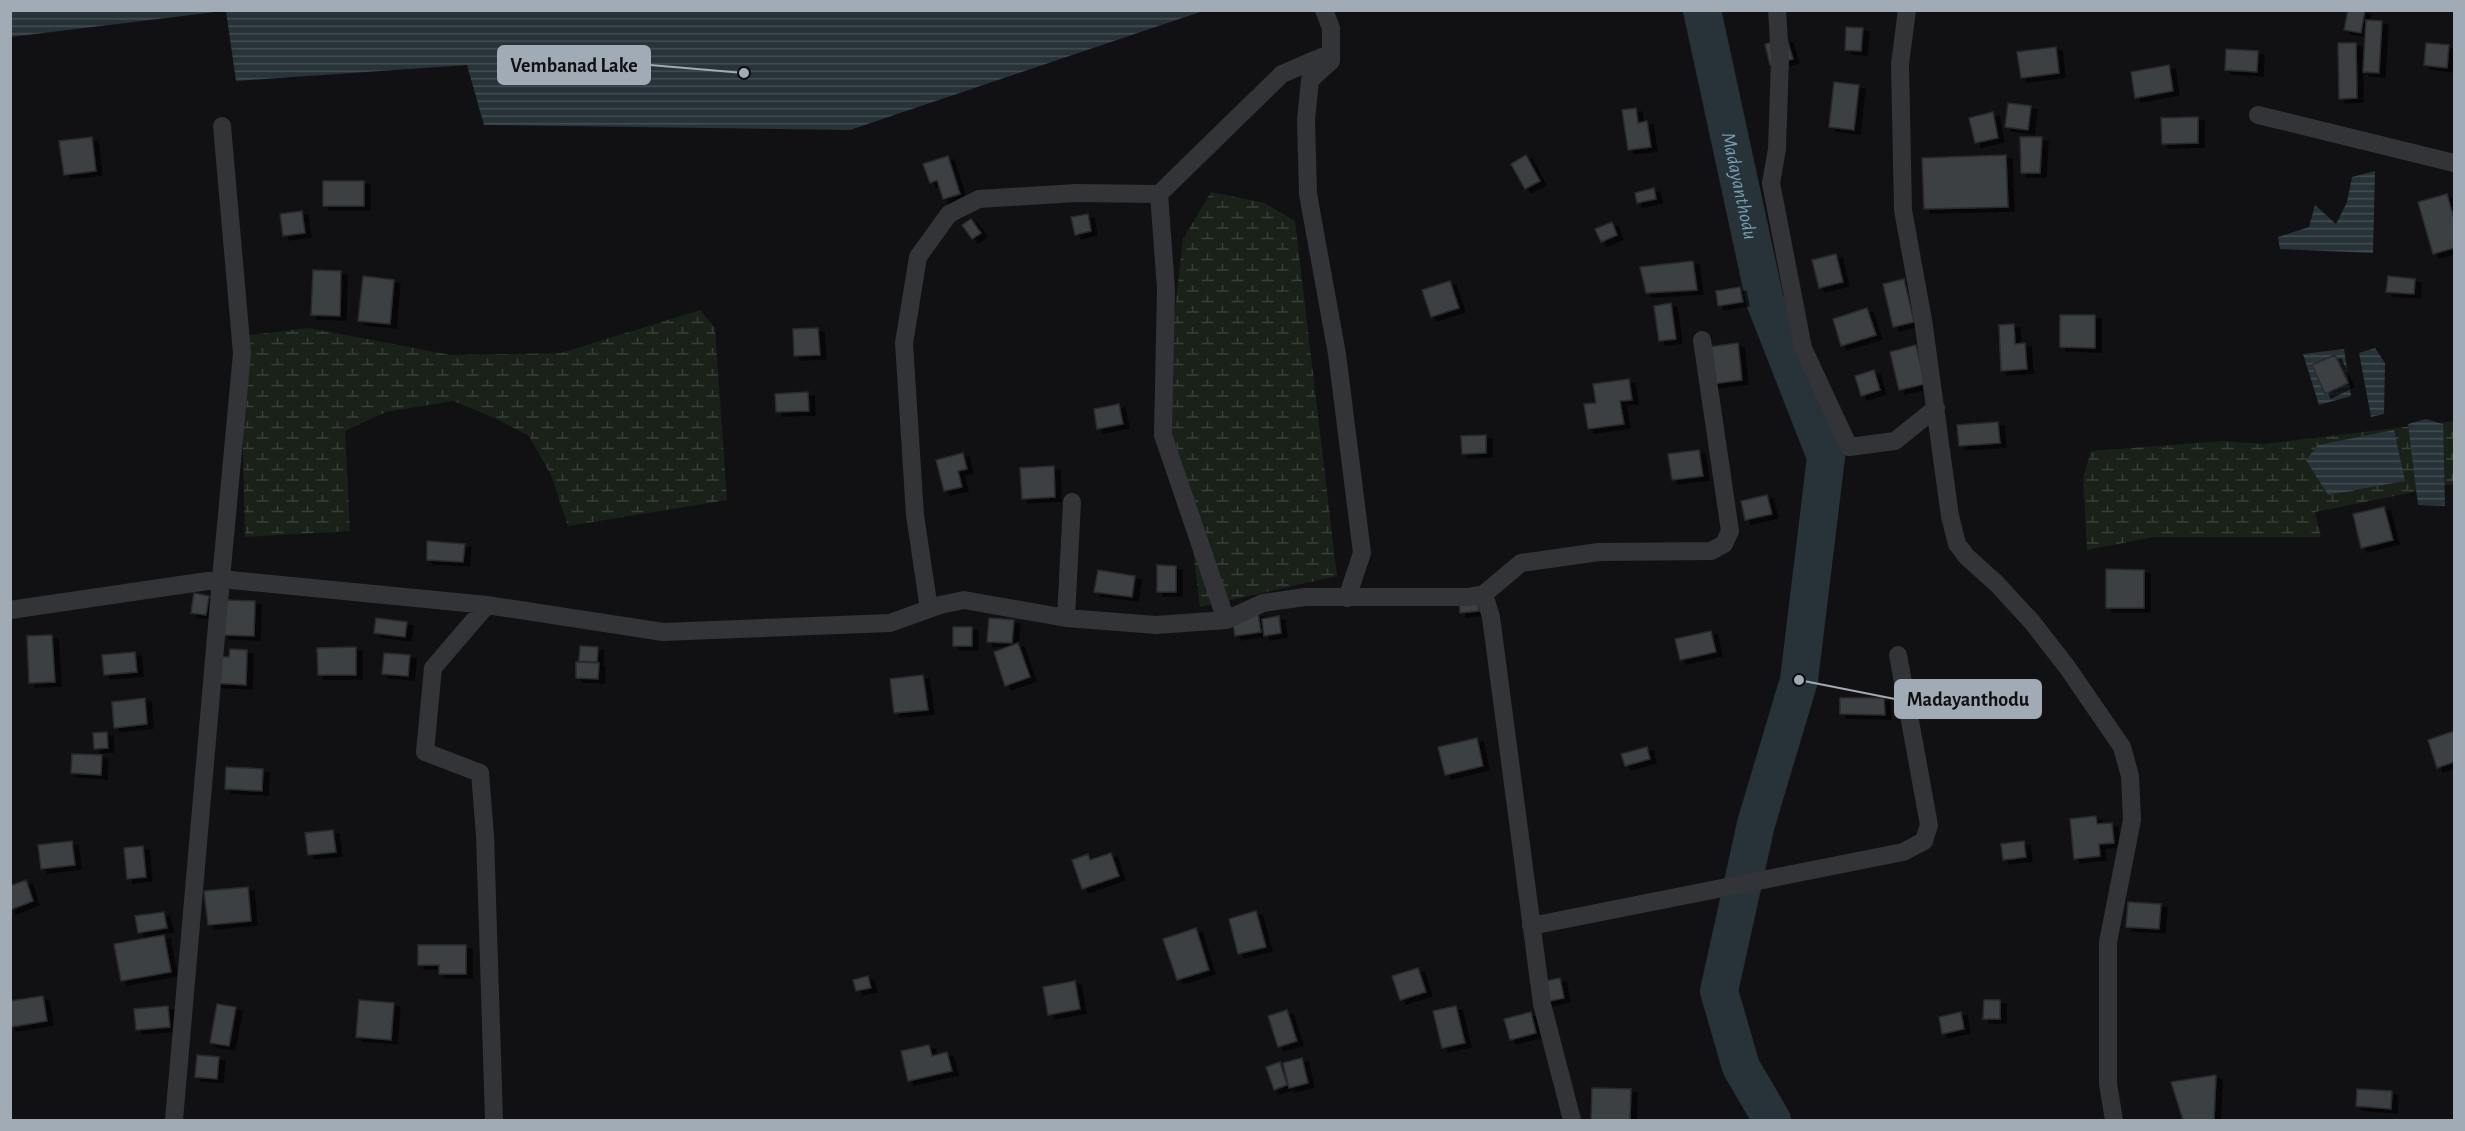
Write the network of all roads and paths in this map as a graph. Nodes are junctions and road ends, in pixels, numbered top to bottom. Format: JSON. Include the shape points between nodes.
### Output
{"nodes":[{"id":1,"x":1324,"y":10,"type":"edge"},
{"id":2,"x":1777,"y":10,"type":"edge"},
{"id":3,"x":1907,"y":10,"type":"edge"},
{"id":4,"x":1331,"y":53,"type":"junction"},
{"id":5,"x":2258,"y":115,"type":"dead end"},
{"id":6,"x":222,"y":126,"type":"dead end"},
{"id":7,"x":2454,"y":163,"type":"edge"},
{"id":8,"x":1159,"y":194,"type":"junction"},
{"id":9,"x":1702,"y":340,"type":"dead end"},
{"id":10,"x":1936,"y":408,"type":"junction"},
{"id":11,"x":1072,"y":502,"type":"dead end"},
{"id":12,"x":221,"y":579,"type":"junction"},
{"id":13,"x":1484,"y":594,"type":"junction"},
{"id":14,"x":1347,"y":598,"type":"junction"},
{"id":15,"x":486,"y":605,"type":"junction"},
{"id":16,"x":929,"y":609,"type":"junction"},
{"id":17,"x":10,"y":610,"type":"edge"},
{"id":18,"x":1066,"y":618,"type":"junction"},
{"id":19,"x":1226,"y":620,"type":"junction"},
{"id":20,"x":1898,"y":655,"type":"dead end"},
{"id":21,"x":1531,"y":926,"type":"junction"},
{"id":22,"x":174,"y":1120,"type":"edge"},
{"id":23,"x":494,"y":1120,"type":"edge"},
{"id":24,"x":1572,"y":1120,"type":"edge"},
{"id":25,"x":2114,"y":1120,"type":"edge"}],
"edges":[{"from":1,"to":4,"type":"street","via":[[1331,28]]},
{"from":2,"to":10,"type":"street","via":[[1777,148],[1771,183],[1803,348],[1849,447],[1894,441]]},
{"from":3,"to":10,"type":"street","via":[[1900,64],[1903,210]]},
{"from":4,"to":8,"type":"street","via":[[1282,74]]},
{"from":4,"to":14,"type":"street","via":[[1331,61],[1310,80],[1306,141],[1308,194],[1338,354],[1362,553]]},
{"from":5,"to":7,"type":"street"},
{"from":6,"to":12,"type":"street","via":[[242,353]]},
{"from":8,"to":16,"type":"street","via":[[1076,193],[979,199],[949,214],[918,256],[904,343],[915,515]]},
{"from":8,"to":19,"type":"street","via":[[1167,289],[1163,435]]},
{"from":9,"to":13,"type":"street","via":[[1730,531],[1724,544],[1711,551],[1599,552],[1521,563]]},
{"from":10,"to":25,"type":"street","via":[[1957,544],[2032,622],[2067,667],[2122,747],[2130,776],[2132,820],[2108,942],[2108,1084]]},
{"from":11,"to":18,"type":"street"},
{"from":12,"to":15,"type":"street"},
{"from":12,"to":17,"type":"street"},
{"from":12,"to":22,"type":"street"},
{"from":13,"to":14,"type":"street"},
{"from":13,"to":21,"type":"street","via":[[1491,617]]},
{"from":14,"to":19,"type":"street","via":[[1305,597],[1263,603]]},
{"from":15,"to":16,"type":"street","via":[[663,632],[890,623]]},
{"from":15,"to":23,"type":"street","via":[[433,668],[425,752],[480,773]]},
{"from":16,"to":18,"type":"street","via":[[964,600]]},
{"from":18,"to":19,"type":"street","via":[[1156,625]]},
{"from":20,"to":21,"type":"street","via":[[1929,825],[1924,841],[1904,852]]},
{"from":21,"to":24,"type":"street","via":[[1542,1004]]}]}
